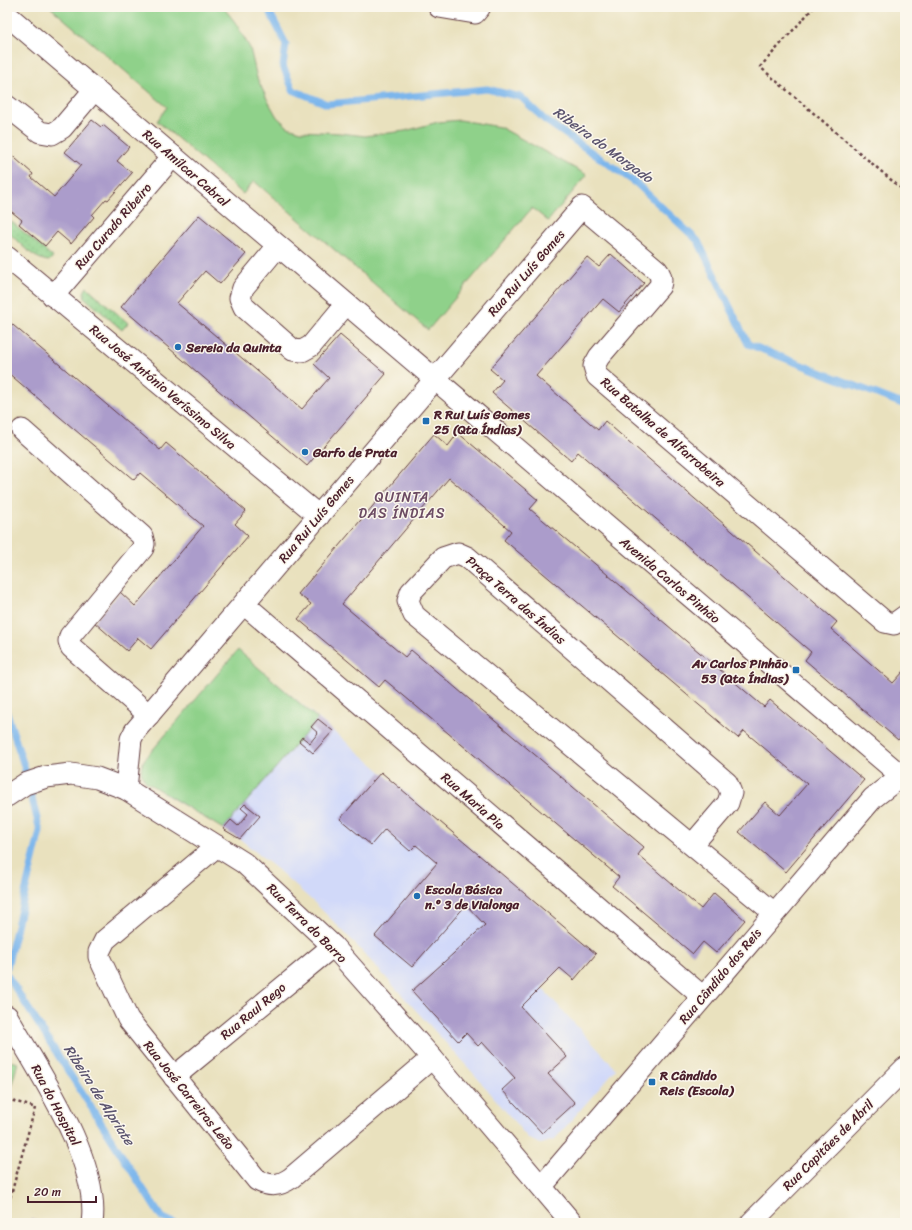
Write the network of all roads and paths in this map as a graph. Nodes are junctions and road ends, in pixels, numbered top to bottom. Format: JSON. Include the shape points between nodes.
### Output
{"nodes":[{"id":1,"x":439,"y":7,"type":"edge"},
{"id":2,"x":480,"y":7,"type":"edge"},
{"id":3,"x":814,"y":7,"type":"edge"},
{"id":4,"x":7,"y":15,"type":"edge"},
{"id":5,"x":95,"y":89,"type":"junction"},
{"id":6,"x":7,"y":106,"type":"edge"},
{"id":7,"x":173,"y":156,"type":"junction"},
{"id":8,"x":904,"y":191,"type":"edge"},
{"id":9,"x":582,"y":208,"type":"joint"},
{"id":10,"x":278,"y":246,"type":"junction"},
{"id":11,"x":7,"y":257,"type":"edge"},
{"id":12,"x":53,"y":296,"type":"junction"},
{"id":13,"x":346,"y":304,"type":"junction"},
{"id":14,"x":435,"y":380,"type":"junction"},
{"id":15,"x":22,"y":430,"type":"dead end"},
{"id":16,"x":319,"y":516,"type":"junction"},
{"id":17,"x":244,"y":604,"type":"junction"},
{"id":18,"x":905,"y":616,"type":"edge"},
{"id":19,"x":149,"y":715,"type":"junction"},
{"id":20,"x":904,"y":776,"type":"edge"},
{"id":21,"x":126,"y":790,"type":"junction"},
{"id":22,"x":7,"y":796,"type":"edge"},
{"id":23,"x":692,"y":844,"type":"junction"},
{"id":24,"x":217,"y":846,"type":"junction"},
{"id":25,"x":774,"y":913,"type":"junction"},
{"id":26,"x":333,"y":946,"type":"junction"},
{"id":27,"x":703,"y":997,"type":"junction"},
{"id":28,"x":7,"y":1016,"type":"edge"},
{"id":29,"x":432,"y":1058,"type":"junction"},
{"id":30,"x":905,"y":1068,"type":"edge"},
{"id":31,"x":174,"y":1077,"type":"junction"},
{"id":32,"x":35,"y":1107,"type":"dead end"},
{"id":33,"x":542,"y":1186,"type":"junction"},
{"id":34,"x":7,"y":1209,"type":"edge"},
{"id":35,"x":92,"y":1223,"type":"edge"},
{"id":36,"x":572,"y":1223,"type":"edge"},
{"id":37,"x":751,"y":1223,"type":"edge"}],
"edges":[{"from":1,"to":2,"type":"street","via":[[475,13]]},
{"from":3,"to":8,"type":"path","via":[[760,67]]},
{"from":4,"to":5,"type":"street","name":"Rua Amílcar Cabral"},
{"from":5,"to":6,"type":"street","via":[[62,128],[52,134],[40,132]]},
{"from":5,"to":7,"type":"street","name":"Rua Amílcar Cabral"},
{"from":7,"to":10,"type":"street","name":"Rua Amílcar Cabral"},
{"from":7,"to":12,"type":"street","name":"Rua Curado Ribeiro"},
{"from":9,"to":14,"type":"street","name":"Rua Rui Luís Gomes"},
{"from":9,"to":18,"type":"street","name":"Rua Batalha de Alfarrobeira","via":[[657,270],[661,282],[599,357],[594,366],[597,376],[885,622],[894,624]]},
{"from":10,"to":13,"type":"street","name":"Rua Amílcar Cabral"},
{"from":10,"to":13,"type":"street","via":[[243,288],[240,298],[244,307],[293,350],[302,351],[311,346]]},
{"from":11,"to":12,"type":"street","name":"Rua José António Veríssimo Silva"},
{"from":12,"to":16,"type":"street","name":"Rua José António Veríssimo Silva"},
{"from":13,"to":14,"type":"street","name":"Rua Amílcar Cabral"},
{"from":14,"to":16,"type":"street","name":"Rua Rui Luís Gomes"},
{"from":14,"to":20,"type":"street","name":"Avenida Carlos Pinhão"},
{"from":15,"to":19,"type":"street","via":[[142,536],[143,548],[68,641],[71,647]]},
{"from":16,"to":17,"type":"street","name":"Rua Rui Luís Gomes"},
{"from":17,"to":19,"type":"street","name":"Rua Rui Luís Gomes"},
{"from":17,"to":27,"type":"street","name":"Rua Maria Pia"},
{"from":19,"to":21,"type":"street","name":"Rua Rui Luís Gomes","via":[[131,738]]},
{"from":20,"to":25,"type":"street","name":"Rua Cândido dos Reis","via":[[873,798]]},
{"from":21,"to":22,"type":"street","name":"Rua Terra do Barro","via":[[84,775],[58,774],[34,780]]},
{"from":21,"to":24,"type":"street","name":"Rua Terra do Barro"},
{"from":23,"to":23,"type":"street","name":"Praça Terra das Índias","via":[[414,614],[408,601],[411,592],[443,558],[458,553],[466,557],[727,783],[731,793],[728,803]]},
{"from":23,"to":25,"type":"street","name":"Praça Terra das Índias"},
{"from":24,"to":26,"type":"street","name":"Rua Terra do Barro","via":[[252,869]]},
{"from":24,"to":31,"type":"street","name":"Rua José Carreiras Leão","via":[[105,940],[99,952],[100,963],[125,1015]]},
{"from":25,"to":27,"type":"street","name":"Rua Cândido dos Reis"},
{"from":26,"to":29,"type":"street","name":"Rua Terra do Barro"},
{"from":26,"to":31,"type":"street","name":"Rua Raul Rego"},
{"from":27,"to":33,"type":"street","name":"Rua Cândido dos Reis"},
{"from":28,"to":35,"type":"street","name":"Rua do Hospital","via":[[75,1138],[84,1161],[92,1195]]},
{"from":29,"to":31,"type":"street","name":"Rua José Carreiras Leão","via":[[291,1178],[274,1186],[257,1180]]},
{"from":29,"to":33,"type":"street","name":"Rua Terra do Barro"},
{"from":30,"to":37,"type":"street","name":"Rua Capitães de Abril"},
{"from":32,"to":34,"type":"path"},
{"from":33,"to":36,"type":"street","name":"Rua Terra do Barro"}]}
